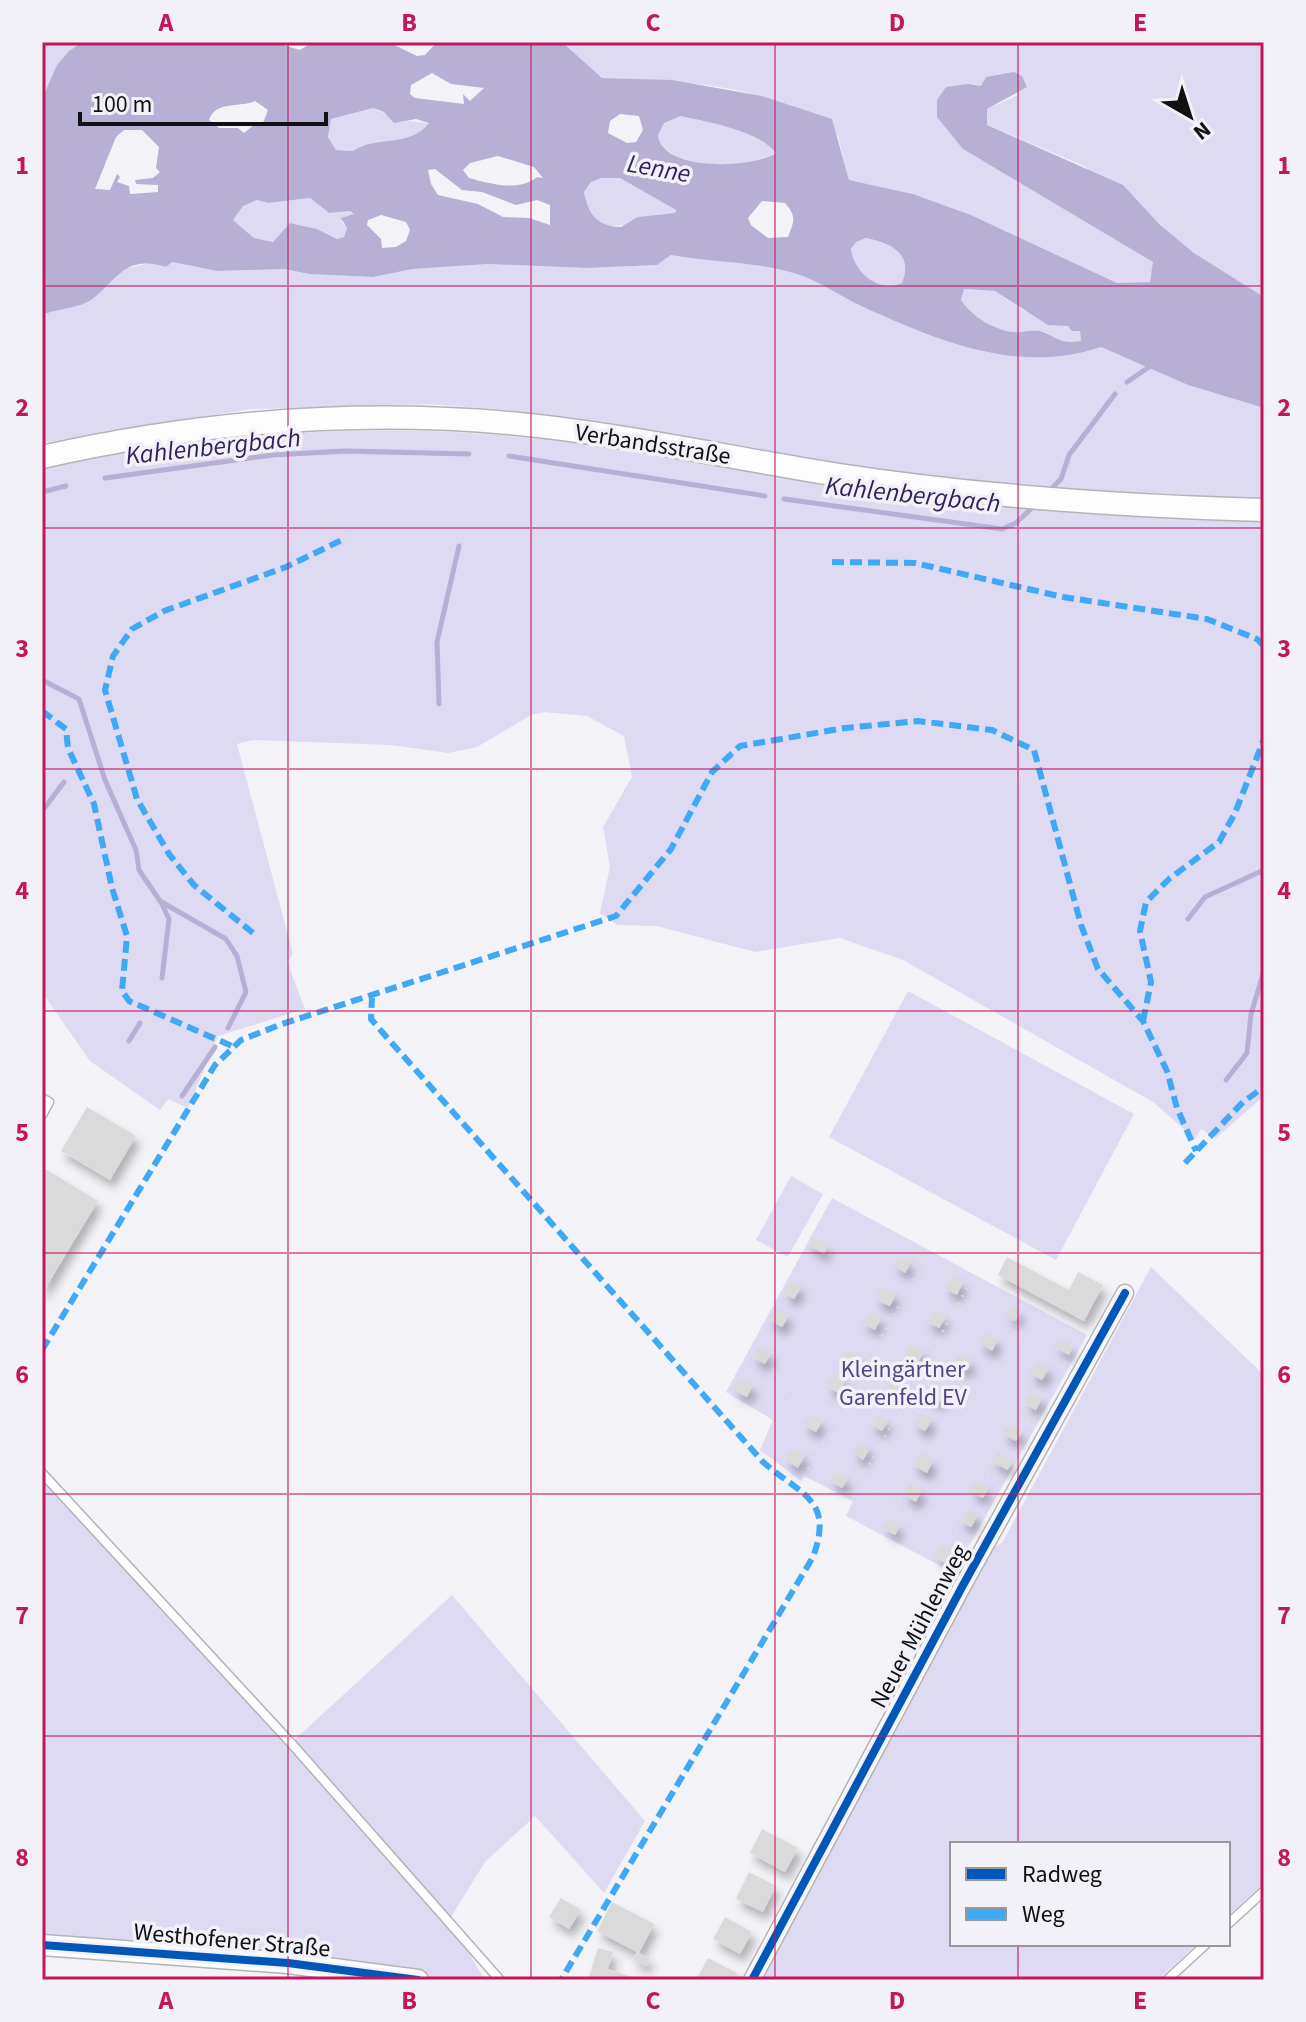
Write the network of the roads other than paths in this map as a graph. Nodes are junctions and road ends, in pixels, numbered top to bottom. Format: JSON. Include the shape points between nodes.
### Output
{"nodes":[{"id":1,"x":42,"y":457,"type":"edge"},
{"id":2,"x":1264,"y":510,"type":"edge"},
{"id":3,"x":42,"y":1098,"type":"edge"},
{"id":4,"x":42,"y":1115,"type":"edge"},
{"id":5,"x":1125,"y":1293,"type":"dead end"},
{"id":6,"x":42,"y":1473,"type":"edge"},
{"id":7,"x":1264,"y":1891,"type":"edge"},
{"id":8,"x":1230,"y":1922,"type":"edge"},
{"id":9,"x":42,"y":1945,"type":"edge"},
{"id":10,"x":1204,"y":1946,"type":"edge"},
{"id":11,"x":418,"y":1980,"type":"edge"},
{"id":12,"x":500,"y":1980,"type":"edge"},
{"id":13,"x":752,"y":1980,"type":"edge"},
{"id":14,"x":1167,"y":1980,"type":"edge"}],
"edges":[{"from":1,"to":2,"type":"main road","name":"Verbandsstraße","via":[[258,422],[420,419],[553,428],[836,474],[1012,495]]},
{"from":3,"to":4,"type":"lane","via":[[49,1102]]},
{"from":5,"to":13,"type":"street","name":"Neuer Mühlenweg"},
{"from":6,"to":12,"type":"lane"},
{"from":7,"to":8,"type":"lane"},
{"from":9,"to":11,"type":"street","name":"Westhofener Straße","via":[[288,1963]]},
{"from":10,"to":14,"type":"lane"}]}
